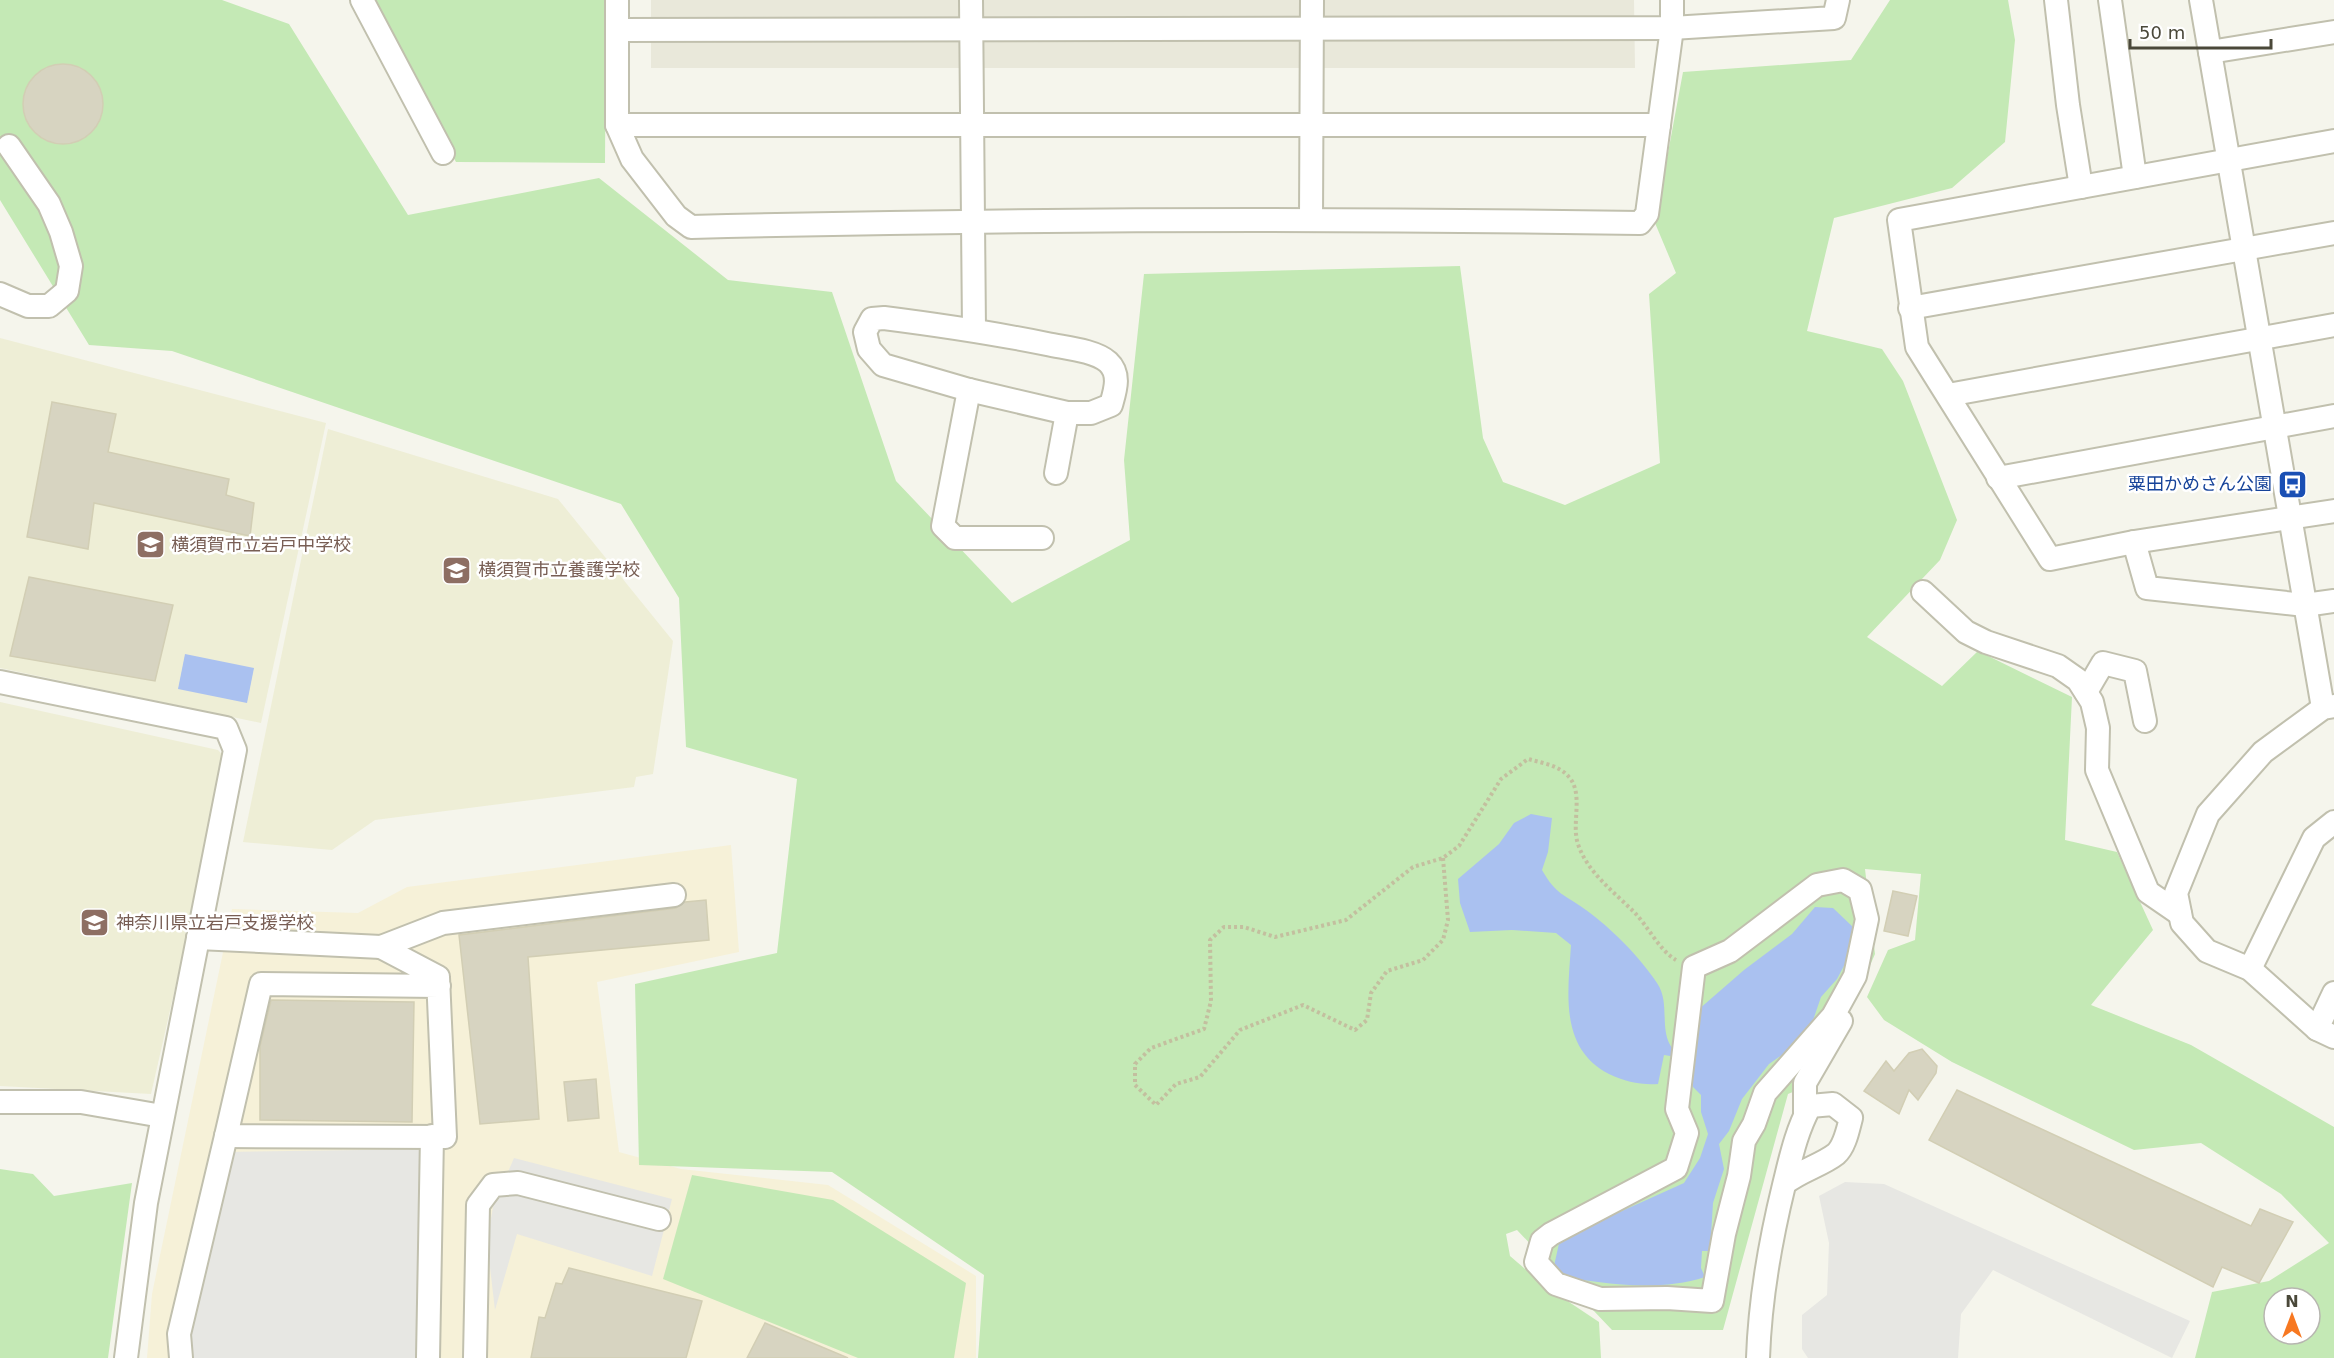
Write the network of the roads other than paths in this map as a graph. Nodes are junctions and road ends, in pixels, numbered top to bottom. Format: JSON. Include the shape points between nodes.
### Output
{"nodes":[{"id":1,"x":362,"y":0,"type":"edge"},
{"id":2,"x":616,"y":0,"type":"edge"},
{"id":3,"x":971,"y":0,"type":"edge"},
{"id":4,"x":1312,"y":0,"type":"edge"},
{"id":5,"x":1672,"y":0,"type":"edge"},
{"id":6,"x":1838,"y":0,"type":"edge"},
{"id":7,"x":2056,"y":0,"type":"edge"},
{"id":8,"x":2110,"y":0,"type":"edge"},
{"id":9,"x":2201,"y":0,"type":"edge"},
{"id":10,"x":1672,"y":28,"type":"junction"},
{"id":11,"x":1312,"y":29,"type":"junction"},
{"id":12,"x":617,"y":30,"type":"junction"},
{"id":13,"x":972,"y":30,"type":"junction"},
{"id":14,"x":2334,"y":32,"type":"edge"},
{"id":15,"x":2210,"y":52,"type":"junction"},
{"id":16,"x":972,"y":124,"type":"junction"},
{"id":17,"x":1312,"y":124,"type":"junction"},
{"id":18,"x":617,"y":125,"type":"junction"},
{"id":19,"x":1659,"y":125,"type":"junction"},
{"id":20,"x":2334,"y":141,"type":"edge"},
{"id":21,"x":9,"y":146,"type":"dead end"},
{"id":22,"x":443,"y":153,"type":"dead end"},
{"id":23,"x":2229,"y":160,"type":"junction"},
{"id":24,"x":2135,"y":177,"type":"junction"},
{"id":25,"x":2081,"y":187,"type":"junction"},
{"id":26,"x":1311,"y":219,"type":"junction"},
{"id":27,"x":973,"y":220,"type":"junction"},
{"id":28,"x":2334,"y":233,"type":"edge"},
{"id":29,"x":2244,"y":249,"type":"junction"},
{"id":30,"x":0,"y":294,"type":"edge"},
{"id":31,"x":1910,"y":308,"type":"junction"},
{"id":32,"x":2334,"y":325,"type":"edge"},
{"id":33,"x":974,"y":330,"type":"junction"},
{"id":34,"x":2259,"y":338,"type":"junction"},
{"id":35,"x":969,"y":390,"type":"junction"},
{"id":36,"x":1948,"y":395,"type":"junction"},
{"id":37,"x":1067,"y":412,"type":"junction"},
{"id":38,"x":2334,"y":416,"type":"edge"},
{"id":39,"x":2275,"y":426,"type":"junction"},
{"id":40,"x":1056,"y":473,"type":"dead end"},
{"id":41,"x":1998,"y":478,"type":"junction"},
{"id":42,"x":2334,"y":511,"type":"edge"},
{"id":43,"x":2290,"y":519,"type":"junction"},
{"id":44,"x":1042,"y":538,"type":"dead end"},
{"id":45,"x":2134,"y":542,"type":"junction"},
{"id":46,"x":1923,"y":592,"type":"dead end"},
{"id":47,"x":2334,"y":601,"type":"edge"},
{"id":48,"x":2305,"y":605,"type":"junction"},
{"id":49,"x":0,"y":682,"type":"edge"},
{"id":50,"x":2086,"y":692,"type":"junction"},
{"id":51,"x":2329,"y":707,"type":"edge"},
{"id":52,"x":2145,"y":720,"type":"dead end"},
{"id":53,"x":2334,"y":822,"type":"edge"},
{"id":54,"x":674,"y":895,"type":"dead end"},
{"id":55,"x":2180,"y":914,"type":"junction"},
{"id":56,"x":198,"y":938,"type":"junction"},
{"id":57,"x":381,"y":947,"type":"junction"},
{"id":58,"x":2250,"y":969,"type":"junction"},
{"id":59,"x":1855,"y":976,"type":"junction"},
{"id":60,"x":439,"y":986,"type":"junction"},
{"id":61,"x":2334,"y":993,"type":"edge"},
{"id":62,"x":2326,"y":1033,"type":"edge"},
{"id":63,"x":0,"y":1102,"type":"edge"},
{"id":64,"x":1805,"y":1115,"type":"junction"},
{"id":65,"x":162,"y":1116,"type":"junction"},
{"id":66,"x":226,"y":1136,"type":"junction"},
{"id":67,"x":432,"y":1136,"type":"junction"},
{"id":68,"x":1785,"y":1183,"type":"junction"},
{"id":69,"x":659,"y":1219,"type":"dead end"},
{"id":70,"x":126,"y":1358,"type":"edge"},
{"id":71,"x":181,"y":1358,"type":"edge"},
{"id":72,"x":428,"y":1358,"type":"edge"},
{"id":73,"x":475,"y":1358,"type":"edge"},
{"id":74,"x":1758,"y":1358,"type":"edge"}],
"edges":[{"from":1,"to":22,"type":"street"},
{"from":2,"to":12,"type":"street"},
{"from":3,"to":13,"type":"street"},
{"from":4,"to":11,"type":"street"},
{"from":5,"to":10,"type":"street"},
{"from":6,"to":10,"type":"street","via":[[1834,18]]},
{"from":7,"to":25,"type":"street"},
{"from":8,"to":24,"type":"street"},
{"from":9,"to":15,"type":"street"},
{"from":10,"to":11,"type":"street"},
{"from":10,"to":19,"type":"street"},
{"from":11,"to":13,"type":"street"},
{"from":11,"to":17,"type":"street"},
{"from":12,"to":13,"type":"street"},
{"from":12,"to":18,"type":"street"},
{"from":13,"to":16,"type":"street"},
{"from":14,"to":15,"type":"street"},
{"from":15,"to":23,"type":"street"},
{"from":16,"to":17,"type":"street"},
{"from":16,"to":18,"type":"street"},
{"from":16,"to":27,"type":"street"},
{"from":17,"to":19,"type":"street"},
{"from":17,"to":26,"type":"street"},
{"from":18,"to":27,"type":"street","via":[[632,159],[676,216],[691,227]]},
{"from":19,"to":26,"type":"street","via":[[1647,213],[1640,223]]},
{"from":20,"to":23,"type":"street"},
{"from":21,"to":30,"type":"street","via":[[49,204],[71,266],[67,291],[49,306],[28,306]]},
{"from":23,"to":24,"type":"street"},
{"from":23,"to":29,"type":"street"},
{"from":24,"to":25,"type":"street"},
{"from":25,"to":31,"type":"street","via":[[1899,220]]},
{"from":26,"to":27,"type":"street"},
{"from":27,"to":33,"type":"street"},
{"from":28,"to":29,"type":"street"},
{"from":29,"to":31,"type":"street"},
{"from":29,"to":34,"type":"street"},
{"from":31,"to":36,"type":"street","via":[[1917,347]]},
{"from":32,"to":34,"type":"street"},
{"from":33,"to":35,"type":"street","via":[[884,318],[872,319],[865,332],[869,349],[883,365]]},
{"from":33,"to":37,"type":"street","via":[[1083,352],[1107,361],[1114,369],[1117,386],[1111,405],[1092,413]]},
{"from":34,"to":36,"type":"street"},
{"from":34,"to":39,"type":"street"},
{"from":35,"to":37,"type":"street"},
{"from":35,"to":44,"type":"street","via":[[943,526],[955,538]]},
{"from":36,"to":41,"type":"street"},
{"from":37,"to":40,"type":"street"},
{"from":38,"to":39,"type":"street"},
{"from":39,"to":41,"type":"street"},
{"from":39,"to":43,"type":"street"},
{"from":41,"to":45,"type":"street","via":[[2050,559]]},
{"from":42,"to":43,"type":"street"},
{"from":43,"to":45,"type":"street"},
{"from":43,"to":48,"type":"street"},
{"from":45,"to":48,"type":"street","via":[[2147,588]]},
{"from":46,"to":50,"type":"street","via":[[1966,632],[2058,666],[2078,680]]},
{"from":47,"to":48,"type":"street"},
{"from":48,"to":51,"type":"street"},
{"from":49,"to":56,"type":"street","via":[[226,728],[235,750]]},
{"from":50,"to":52,"type":"street","via":[[2103,663],[2135,671]]},
{"from":50,"to":55,"type":"street","via":[[2098,728],[2097,770],[2148,892]]},
{"from":51,"to":55,"type":"street","via":[[2263,752],[2208,814],[2176,893]]},
{"from":53,"to":58,"type":"street","via":[[2314,838]]},
{"from":54,"to":57,"type":"street","via":[[443,923]]},
{"from":55,"to":58,"type":"street","via":[[2182,923],[2206,951]]},
{"from":56,"to":57,"type":"street"},
{"from":56,"to":65,"type":"street"},
{"from":57,"to":60,"type":"street","via":[[438,977]]},
{"from":58,"to":62,"type":"street"},
{"from":59,"to":59,"type":"street","via":[[1833,1016],[1765,1093],[1744,1142],[1712,1301],[1600,1299],[1556,1284],[1536,1262],[1542,1241],[1676,1168],[1687,1133],[1677,1109],[1694,966],[1730,951],[1817,885],[1843,880],[1860,890],[1866,919]]},
{"from":59,"to":64,"type":"street","via":[[1839,1026],[1805,1083]]},
{"from":60,"to":66,"type":"street","via":[[261,984]]},
{"from":60,"to":67,"type":"street","via":[[445,1137]]},
{"from":61,"to":62,"type":"street"},
{"from":63,"to":65,"type":"street","via":[[81,1102]]},
{"from":64,"to":68,"type":"street","via":[[1797,1130]]},
{"from":64,"to":68,"type":"street","via":[[1810,1106],[1833,1104],[1851,1118],[1837,1153]]},
{"from":65,"to":70,"type":"street","via":[[146,1203]]},
{"from":66,"to":67,"type":"street"},
{"from":66,"to":71,"type":"street","via":[[179,1334]]},
{"from":67,"to":72,"type":"street"},
{"from":68,"to":74,"type":"street","via":[[1761,1305]]},
{"from":69,"to":73,"type":"street","via":[[518,1183],[493,1185],[478,1205]]}]}
